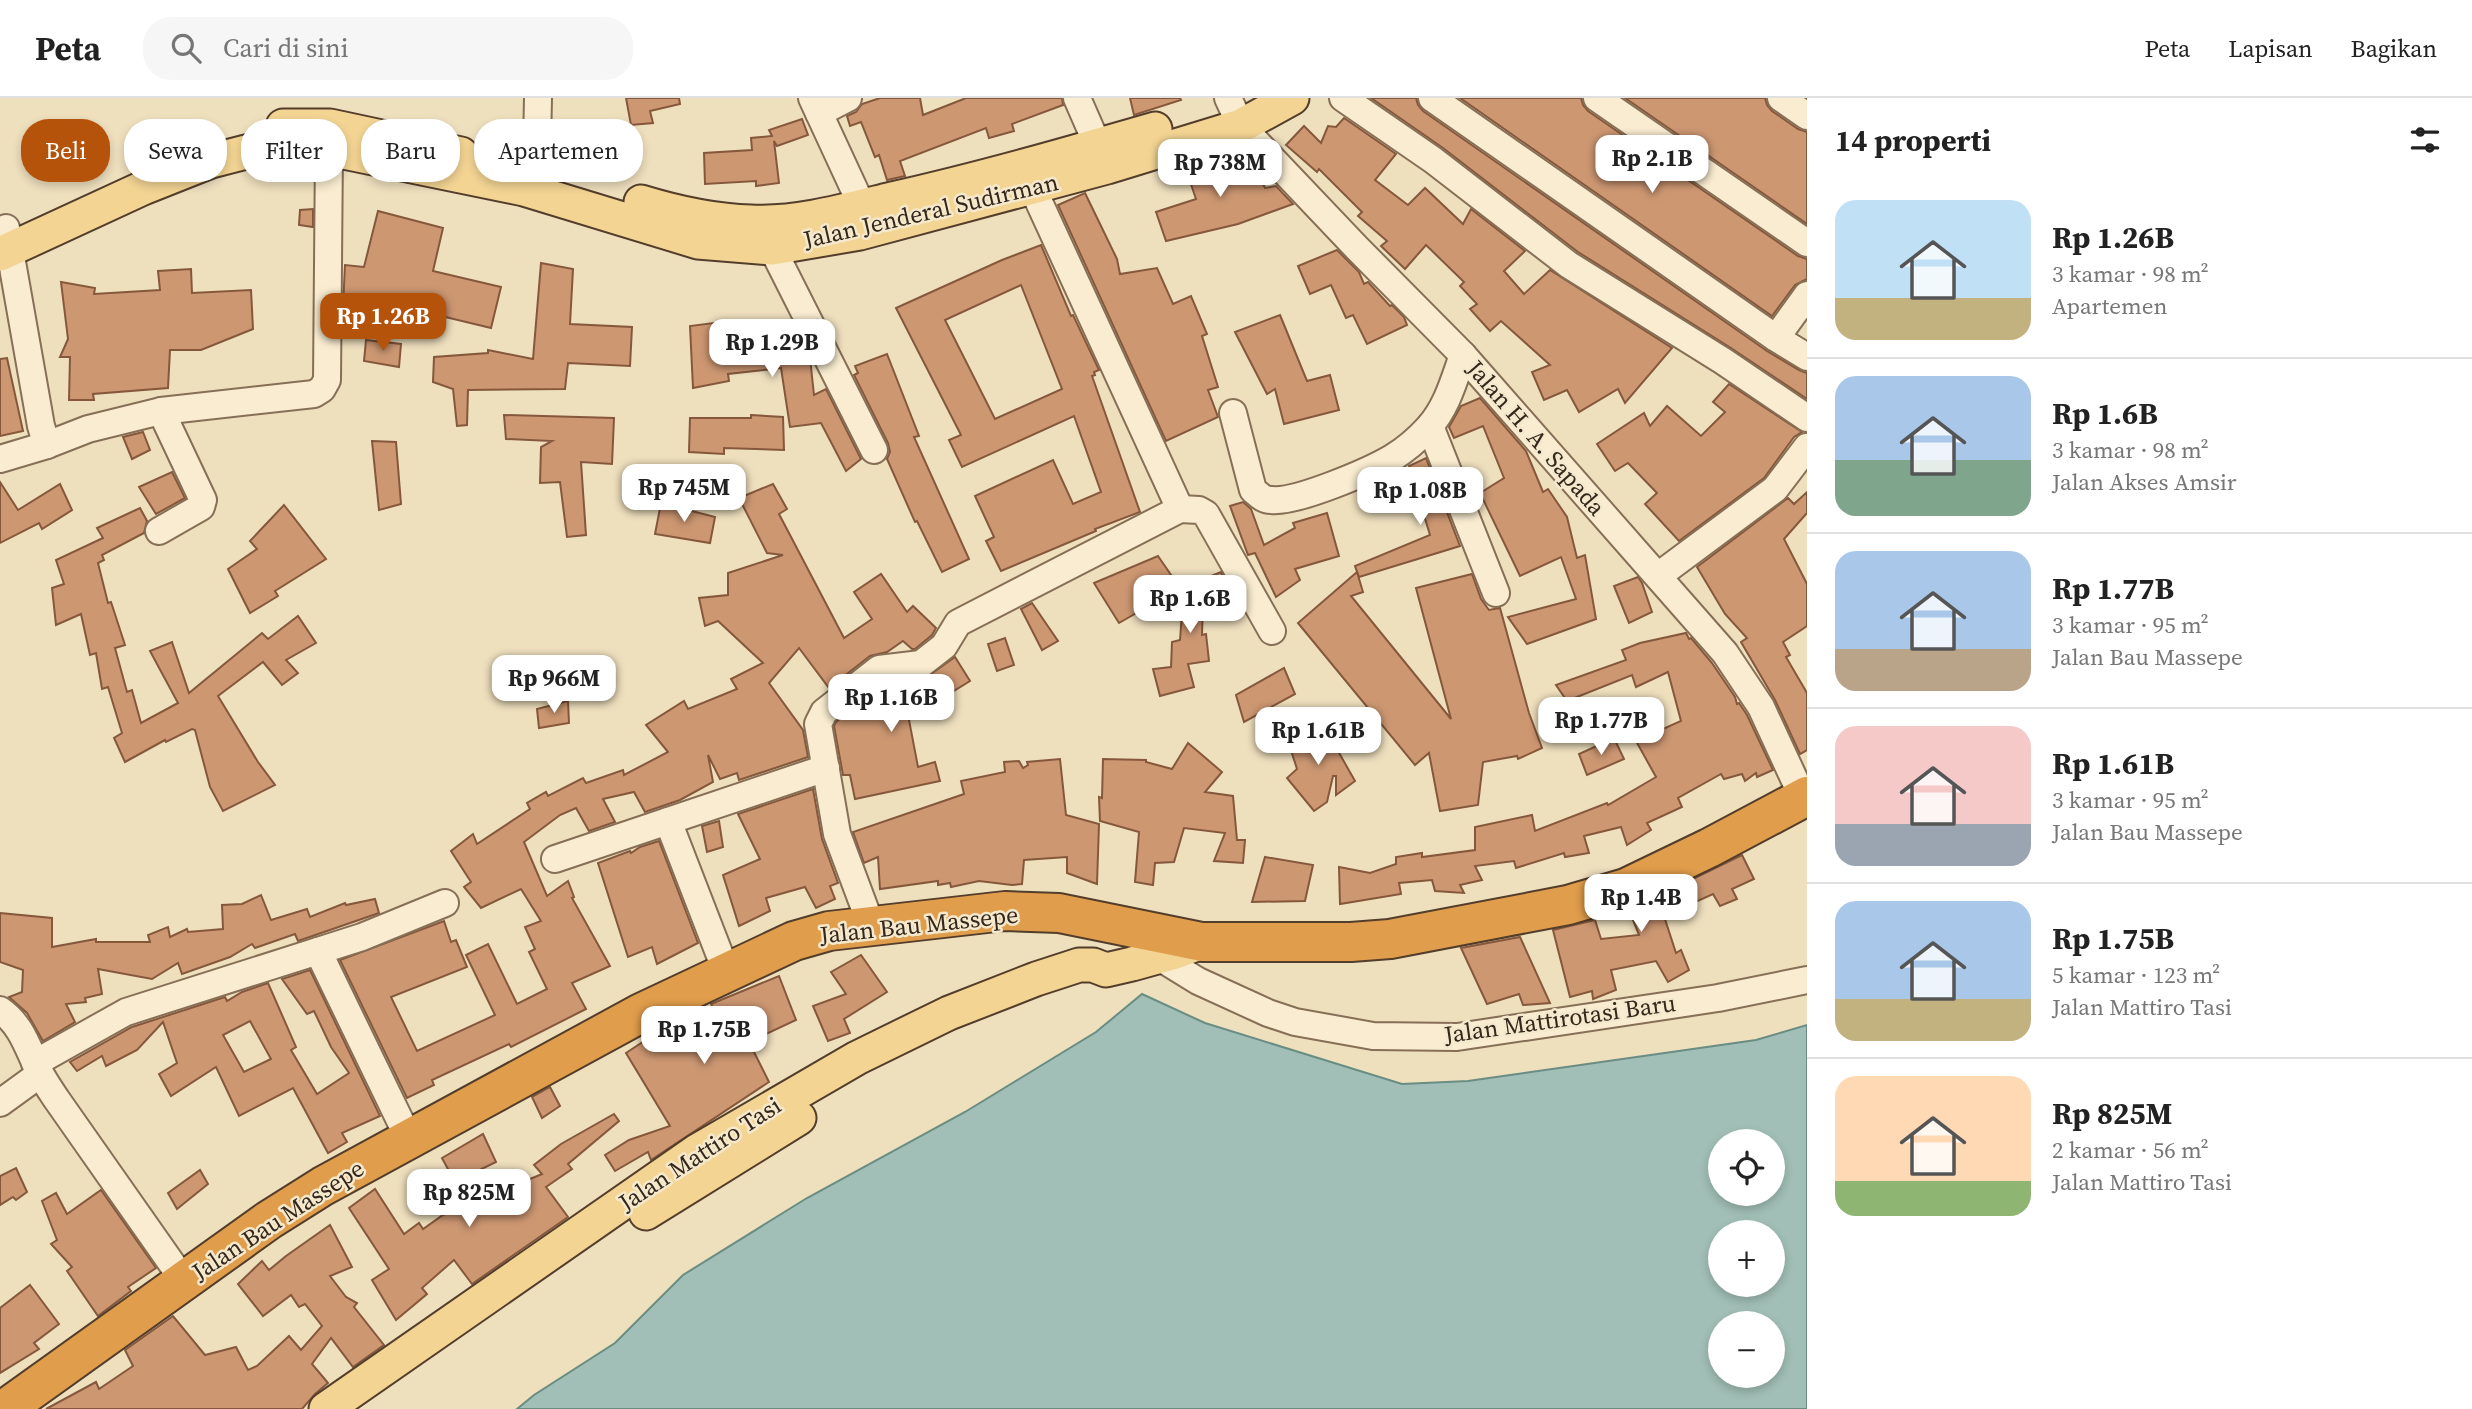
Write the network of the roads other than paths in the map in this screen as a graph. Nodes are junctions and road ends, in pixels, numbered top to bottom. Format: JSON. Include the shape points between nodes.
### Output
{"nodes":[{"id":1,"x":538,"y":98,"type":"edge"},
{"id":2,"x":848,"y":98,"type":"edge"},
{"id":3,"x":1077,"y":98,"type":"edge"},
{"id":4,"x":1292,"y":98,"type":"edge"},
{"id":5,"x":1343,"y":98,"type":"edge"},
{"id":6,"x":1433,"y":98,"type":"edge"},
{"id":7,"x":1597,"y":98,"type":"edge"},
{"id":8,"x":1781,"y":98,"type":"edge"},
{"id":9,"x":816,"y":106,"type":"edge"},
{"id":10,"x":1239,"y":107,"type":"edge"},
{"id":11,"x":1461,"y":107,"type":"edge"},
{"id":12,"x":1807,"y":116,"type":"edge"},
{"id":13,"x":538,"y":119,"type":"edge"},
{"id":14,"x":347,"y":129,"type":"edge"},
{"id":15,"x":1098,"y":146,"type":"junction"},
{"id":16,"x":347,"y":152,"type":"edge"},
{"id":17,"x":241,"y":153,"type":"edge"},
{"id":18,"x":474,"y":164,"type":"edge"},
{"id":19,"x":474,"y":172,"type":"edge"},
{"id":20,"x":1030,"y":177,"type":"junction"},
{"id":21,"x":329,"y":182,"type":"edge"},
{"id":22,"x":536,"y":182,"type":"joint"},
{"id":23,"x":862,"y":206,"type":"junction"},
{"id":24,"x":4,"y":240,"type":"edge"},
{"id":25,"x":1807,"y":243,"type":"edge"},
{"id":26,"x":772,"y":248,"type":"junction"},
{"id":27,"x":1807,"y":295,"type":"edge"},
{"id":28,"x":1776,"y":338,"type":"junction"},
{"id":29,"x":1463,"y":355,"type":"junction"},
{"id":30,"x":1807,"y":357,"type":"edge"},
{"id":31,"x":161,"y":411,"type":"junction"},
{"id":32,"x":1233,"y":413,"type":"dead end"},
{"id":33,"x":1807,"y":418,"type":"edge"},
{"id":34,"x":1430,"y":426,"type":"junction"},
{"id":35,"x":47,"y":445,"type":"junction"},
{"id":36,"x":1807,"y":447,"type":"edge"},
{"id":37,"x":874,"y":450,"type":"dead end"},
{"id":38,"x":0,"y":459,"type":"edge"},
{"id":39,"x":1180,"y":509,"type":"junction"},
{"id":40,"x":159,"y":531,"type":"dead end"},
{"id":41,"x":1658,"y":576,"type":"junction"},
{"id":42,"x":1496,"y":593,"type":"dead end"},
{"id":43,"x":1272,"y":632,"type":"dead end"},
{"id":44,"x":827,"y":768,"type":"junction"},
{"id":45,"x":1805,"y":797,"type":"edge"},
{"id":46,"x":668,"y":821,"type":"junction"},
{"id":47,"x":555,"y":859,"type":"dead end"},
{"id":48,"x":445,"y":903,"type":"dead end"},
{"id":49,"x":871,"y":925,"type":"junction"},
{"id":50,"x":1202,"y":942,"type":"junction"},
{"id":51,"x":318,"y":951,"type":"junction"},
{"id":52,"x":1160,"y":957,"type":"junction"},
{"id":53,"x":726,"y":971,"type":"junction"},
{"id":54,"x":1807,"y":980,"type":"edge"},
{"id":55,"x":0,"y":1010,"type":"edge"},
{"id":56,"x":38,"y":1068,"type":"junction"},
{"id":57,"x":0,"y":1103,"type":"edge"},
{"id":58,"x":409,"y":1139,"type":"junction"},
{"id":59,"x":562,"y":1258,"type":"junction"},
{"id":60,"x":184,"y":1281,"type":"junction"},
{"id":61,"x":29,"y":1402,"type":"edge"},
{"id":62,"x":326,"y":1409,"type":"edge"},
{"id":63,"x":365,"y":1409,"type":"edge"}],
"edges":[{"from":1,"to":13,"type":"street"},
{"from":2,"to":9,"type":"street"},
{"from":3,"to":15,"type":"street"},
{"from":4,"to":10,"type":"main road","name":"Jalan Jenderal Sudirman"},
{"from":5,"to":33,"type":"street","via":[[1433,160],[1569,265]]},
{"from":6,"to":11,"type":"street"},
{"from":7,"to":25,"type":"street"},
{"from":8,"to":12,"type":"street"},
{"from":9,"to":23,"type":"street"},
{"from":10,"to":15,"type":"main road","name":"Jalan Jenderal Sudirman"},
{"from":10,"to":20,"type":"main road","name":"Jalan Jenderal Sudirman"},
{"from":10,"to":29,"type":"street","name":"Jalan H. A. Sapada","via":[[1357,248]]},
{"from":11,"to":28,"type":"street","via":[[1557,183]]},
{"from":14,"to":18,"type":"main road","name":"Jalan Jenderal Sudirman"},
{"from":15,"to":20,"type":"main road","name":"Jalan Jenderal Sudirman"},
{"from":16,"to":19,"type":"main road","name":"Jalan Jenderal Sudirman"},
{"from":17,"to":24,"type":"main road","name":"Jalan Jenderal Sudirman"},
{"from":20,"to":23,"type":"main road","name":"Jalan Jenderal Sudirman"},
{"from":20,"to":26,"type":"main road","name":"Jalan Jenderal Sudirman","via":[[860,233]]},
{"from":20,"to":39,"type":"street"},
{"from":21,"to":31,"type":"street","via":[[327,380],[322,389],[314,394]]},
{"from":22,"to":23,"type":"main road","name":"Jalan Jenderal Sudirman","via":[[719,220],[783,221]]},
{"from":22,"to":26,"type":"main road","name":"Jalan Jenderal Sudirman","via":[[698,242]]},
{"from":24,"to":35,"type":"street"},
{"from":26,"to":37,"type":"street"},
{"from":27,"to":28,"type":"street"},
{"from":28,"to":30,"type":"street"},
{"from":29,"to":34,"type":"street","via":[[1447,400]]},
{"from":29,"to":41,"type":"street","name":"Jalan H. A. Sapada"},
{"from":31,"to":35,"type":"street","via":[[88,429]]},
{"from":31,"to":40,"type":"street","via":[[203,500],[201,507]]},
{"from":32,"to":34,"type":"street","via":[[1253,490],[1271,500],[1289,499],[1367,470],[1394,457]]},
{"from":34,"to":42,"type":"street"},
{"from":35,"to":38,"type":"street"},
{"from":36,"to":41,"type":"street","via":[[1775,489]]},
{"from":39,"to":43,"type":"street","via":[[1206,514]]},
{"from":39,"to":44,"type":"street","via":[[958,623],[944,646],[921,664],[878,669],[820,718]]},
{"from":41,"to":45,"type":"street","name":"Jalan H. A. Sapada","via":[[1725,653],[1760,707]]},
{"from":44,"to":46,"type":"street"},
{"from":44,"to":49,"type":"street","via":[[838,834]]},
{"from":45,"to":50,"type":"highway","name":"Jalan Bau Massepe","via":[[1626,888],[1568,905],[1390,939]]},
{"from":46,"to":47,"type":"street"},
{"from":46,"to":53,"type":"street"},
{"from":48,"to":51,"type":"street"},
{"from":49,"to":50,"type":"highway","name":"Jalan Bau Massepe","via":[[1005,911],[1059,913]]},
{"from":49,"to":53,"type":"highway","name":"Jalan Bau Massepe","via":[[794,941]]},
{"from":50,"to":52,"type":"main road","name":"Jalan Mattiro Tasi"},
{"from":51,"to":56,"type":"street","via":[[126,1012]]},
{"from":51,"to":58,"type":"street"},
{"from":52,"to":54,"type":"street","name":"Jalan Mattirotasi Baru","via":[[1198,981],[1268,1013],[1373,1036],[1457,1037]]},
{"from":52,"to":59,"type":"main road","name":"Jalan Mattiro Tasi","via":[[1106,970],[1097,979],[973,1026],[867,1079]]},
{"from":53,"to":58,"type":"highway","name":"Jalan Bau Massepe"},
{"from":55,"to":56,"type":"street","via":[[22,1032]]},
{"from":56,"to":57,"type":"street"},
{"from":56,"to":60,"type":"street"},
{"from":58,"to":60,"type":"highway","name":"Jalan Bau Massepe","via":[[302,1199]]},
{"from":59,"to":62,"type":"main road","name":"Jalan Mattiro Tasi"},
{"from":59,"to":63,"type":"main road","name":"Jalan Mattiro Tasi"},
{"from":60,"to":61,"type":"highway","name":"Jalan Bau Massepe"}]}
